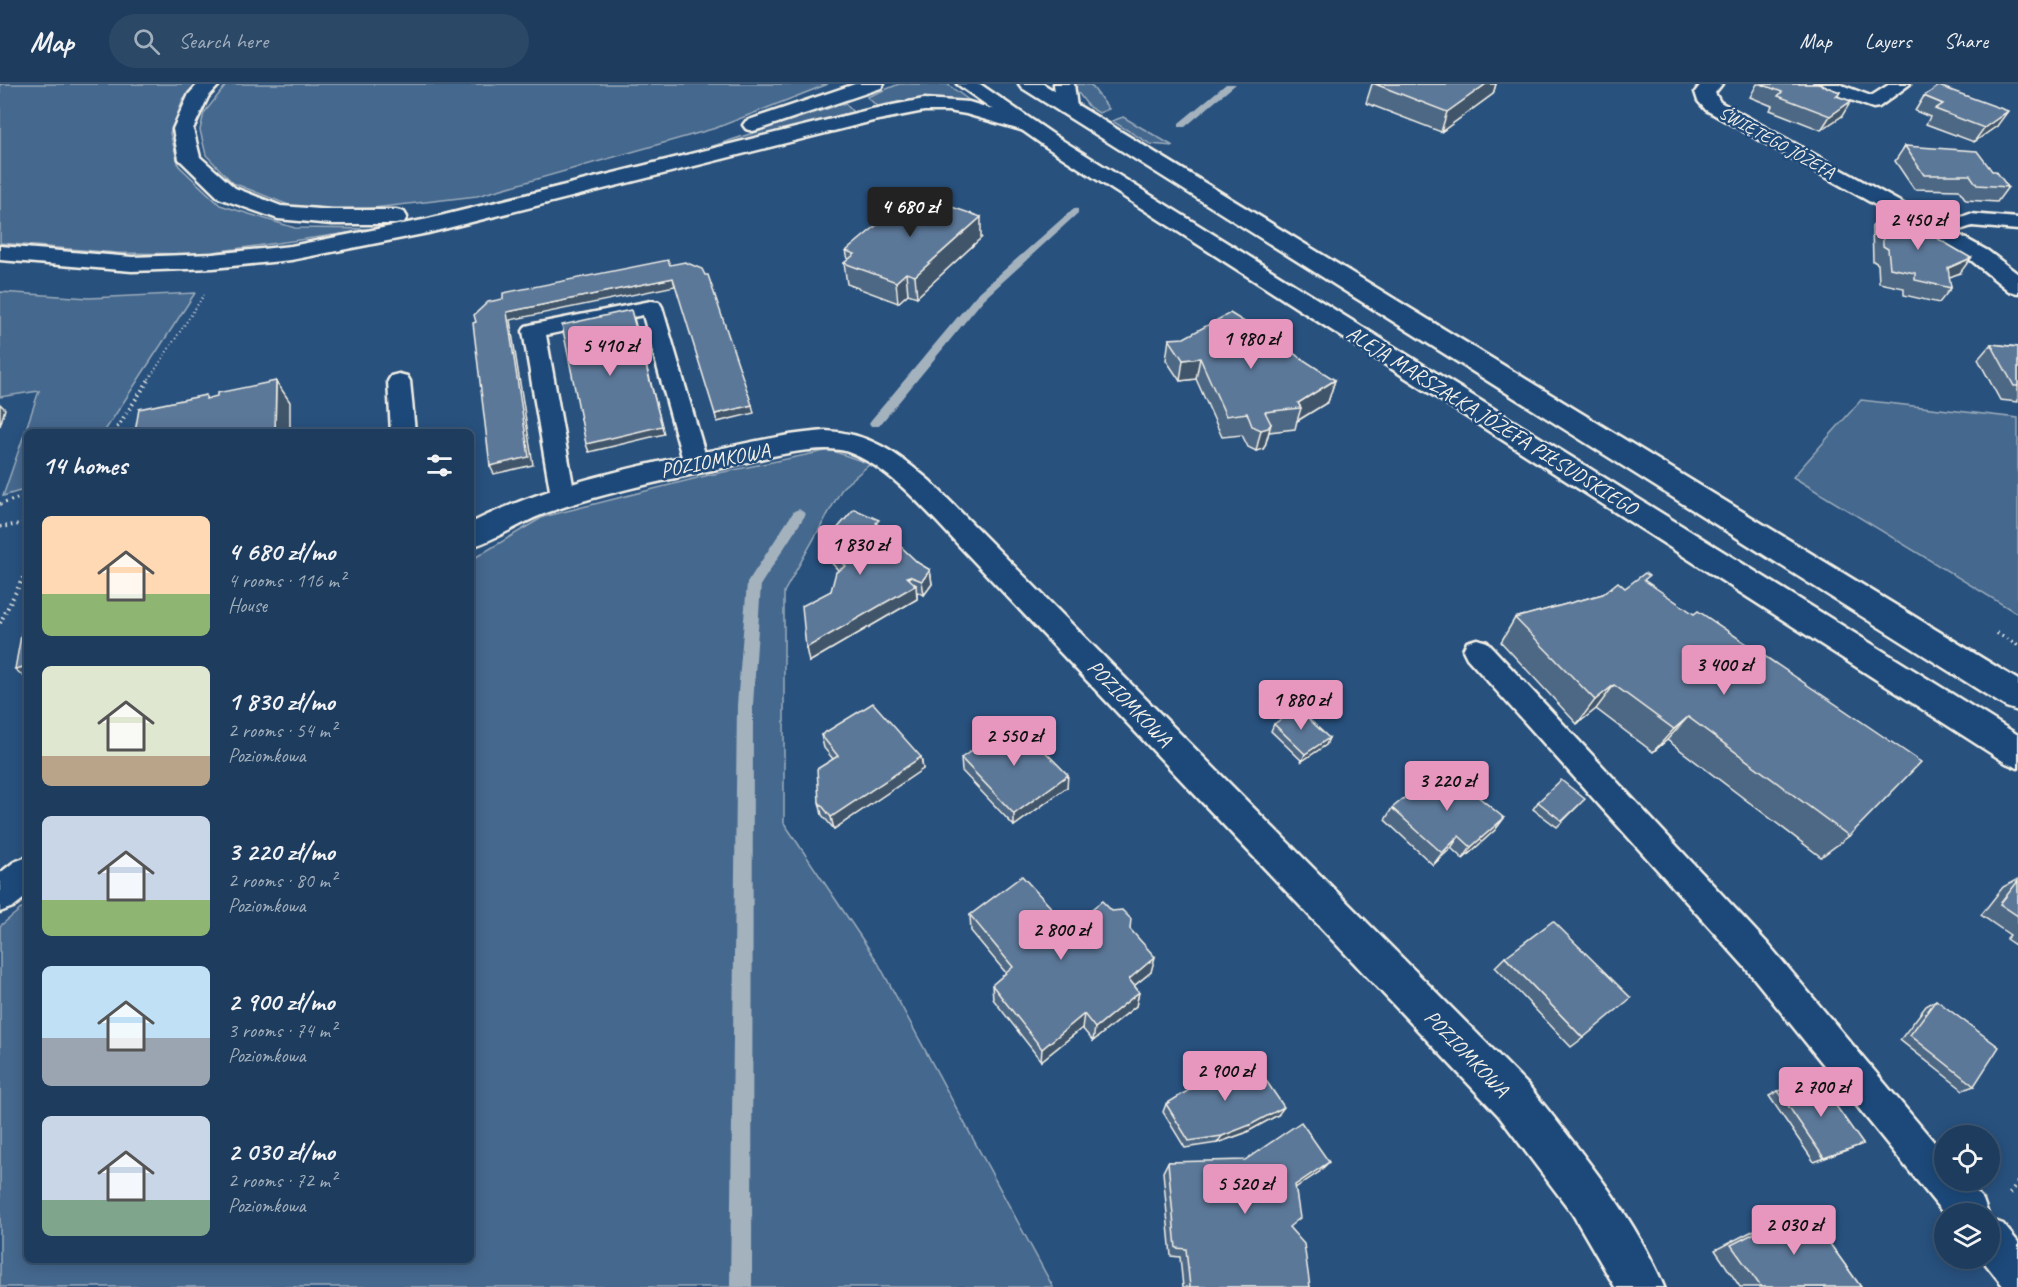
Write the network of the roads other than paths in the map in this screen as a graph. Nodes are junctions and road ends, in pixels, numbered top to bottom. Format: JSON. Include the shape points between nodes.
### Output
{"nodes":[{"id":1,"x":210,"y":84,"type":"edge"},
{"id":2,"x":874,"y":84,"type":"edge"},
{"id":3,"x":968,"y":84,"type":"edge"},
{"id":4,"x":1029,"y":84,"type":"edge"},
{"id":5,"x":1712,"y":84,"type":"edge"},
{"id":6,"x":1823,"y":84,"type":"edge"},
{"id":7,"x":1901,"y":84,"type":"edge"},
{"id":8,"x":1066,"y":96,"type":"edge"},
{"id":9,"x":1028,"y":126,"type":"junction"},
{"id":10,"x":2018,"y":224,"type":"edge"},
{"id":11,"x":1939,"y":231,"type":"junction"},
{"id":12,"x":0,"y":253,"type":"edge"},
{"id":13,"x":2018,"y":286,"type":"edge"},
{"id":14,"x":399,"y":381,"type":"dead end"},
{"id":15,"x":403,"y":429,"type":"edge"},
{"id":16,"x":696,"y":464,"type":"junction"},
{"id":17,"x":563,"y":496,"type":"junction"},
{"id":18,"x":474,"y":535,"type":"edge"},
{"id":19,"x":1477,"y":650,"type":"dead end"},
{"id":20,"x":2018,"y":697,"type":"edge"},
{"id":21,"x":2018,"y":753,"type":"edge"},
{"id":22,"x":24,"y":876,"type":"edge"},
{"id":23,"x":0,"y":895,"type":"edge"},
{"id":24,"x":1960,"y":1203,"type":"edge"},
{"id":25,"x":2000,"y":1252,"type":"edge"},
{"id":26,"x":2018,"y":1274,"type":"edge"},
{"id":27,"x":1641,"y":1287,"type":"edge"}],
"edges":[{"from":1,"to":2,"type":"main road","via":[[199,94],[183,129],[190,159],[227,193],[278,212],[369,218],[408,216],[473,203],[611,168]]},
{"from":3,"to":9,"type":"main road","name":"ALEJA MARSZAŁKA JÓZEFA PIŁSUDSKIEGO"},
{"from":4,"to":8,"type":"main road","name":"ALEJA MARSZAŁKA JÓZEFA PIŁSUDSKIEGO"},
{"from":5,"to":11,"type":"main road","name":"ŚWIĘTEGO JÓZEFA","via":[[1705,96],[1721,112]]},
{"from":6,"to":7,"type":"lane","via":[[1873,103]]},
{"from":8,"to":20,"type":"main road","name":"ALEJA MARSZAŁKA JÓZEFA PIŁSUDSKIEGO"},
{"from":9,"to":12,"type":"main road","via":[[969,108],[924,105],[428,226],[291,253],[132,264]]},
{"from":9,"to":21,"type":"main road","name":"ALEJA MARSZAŁKA JÓZEFA PIŁSUDSKIEGO"},
{"from":10,"to":11,"type":"lane","via":[[1970,220]]},
{"from":11,"to":13,"type":"main road","name":"ŚWIĘTEGO JÓZEFA"},
{"from":14,"to":15,"type":"lane"},
{"from":16,"to":17,"type":"main road","name":"POZIOMKOWA"},
{"from":16,"to":17,"type":"lane","via":[[651,307],[534,331]]},
{"from":16,"to":27,"type":"main road","name":"POZIOMKOWA","via":[[826,440],[850,442],[893,465],[987,555],[1513,1100],[1588,1197]]},
{"from":17,"to":18,"type":"main road","name":"POZIOMKOWA"},
{"from":19,"to":24,"type":"lane","via":[[1756,956]]},
{"from":22,"to":23,"type":"main road"},
{"from":25,"to":26,"type":"lane"}]}
